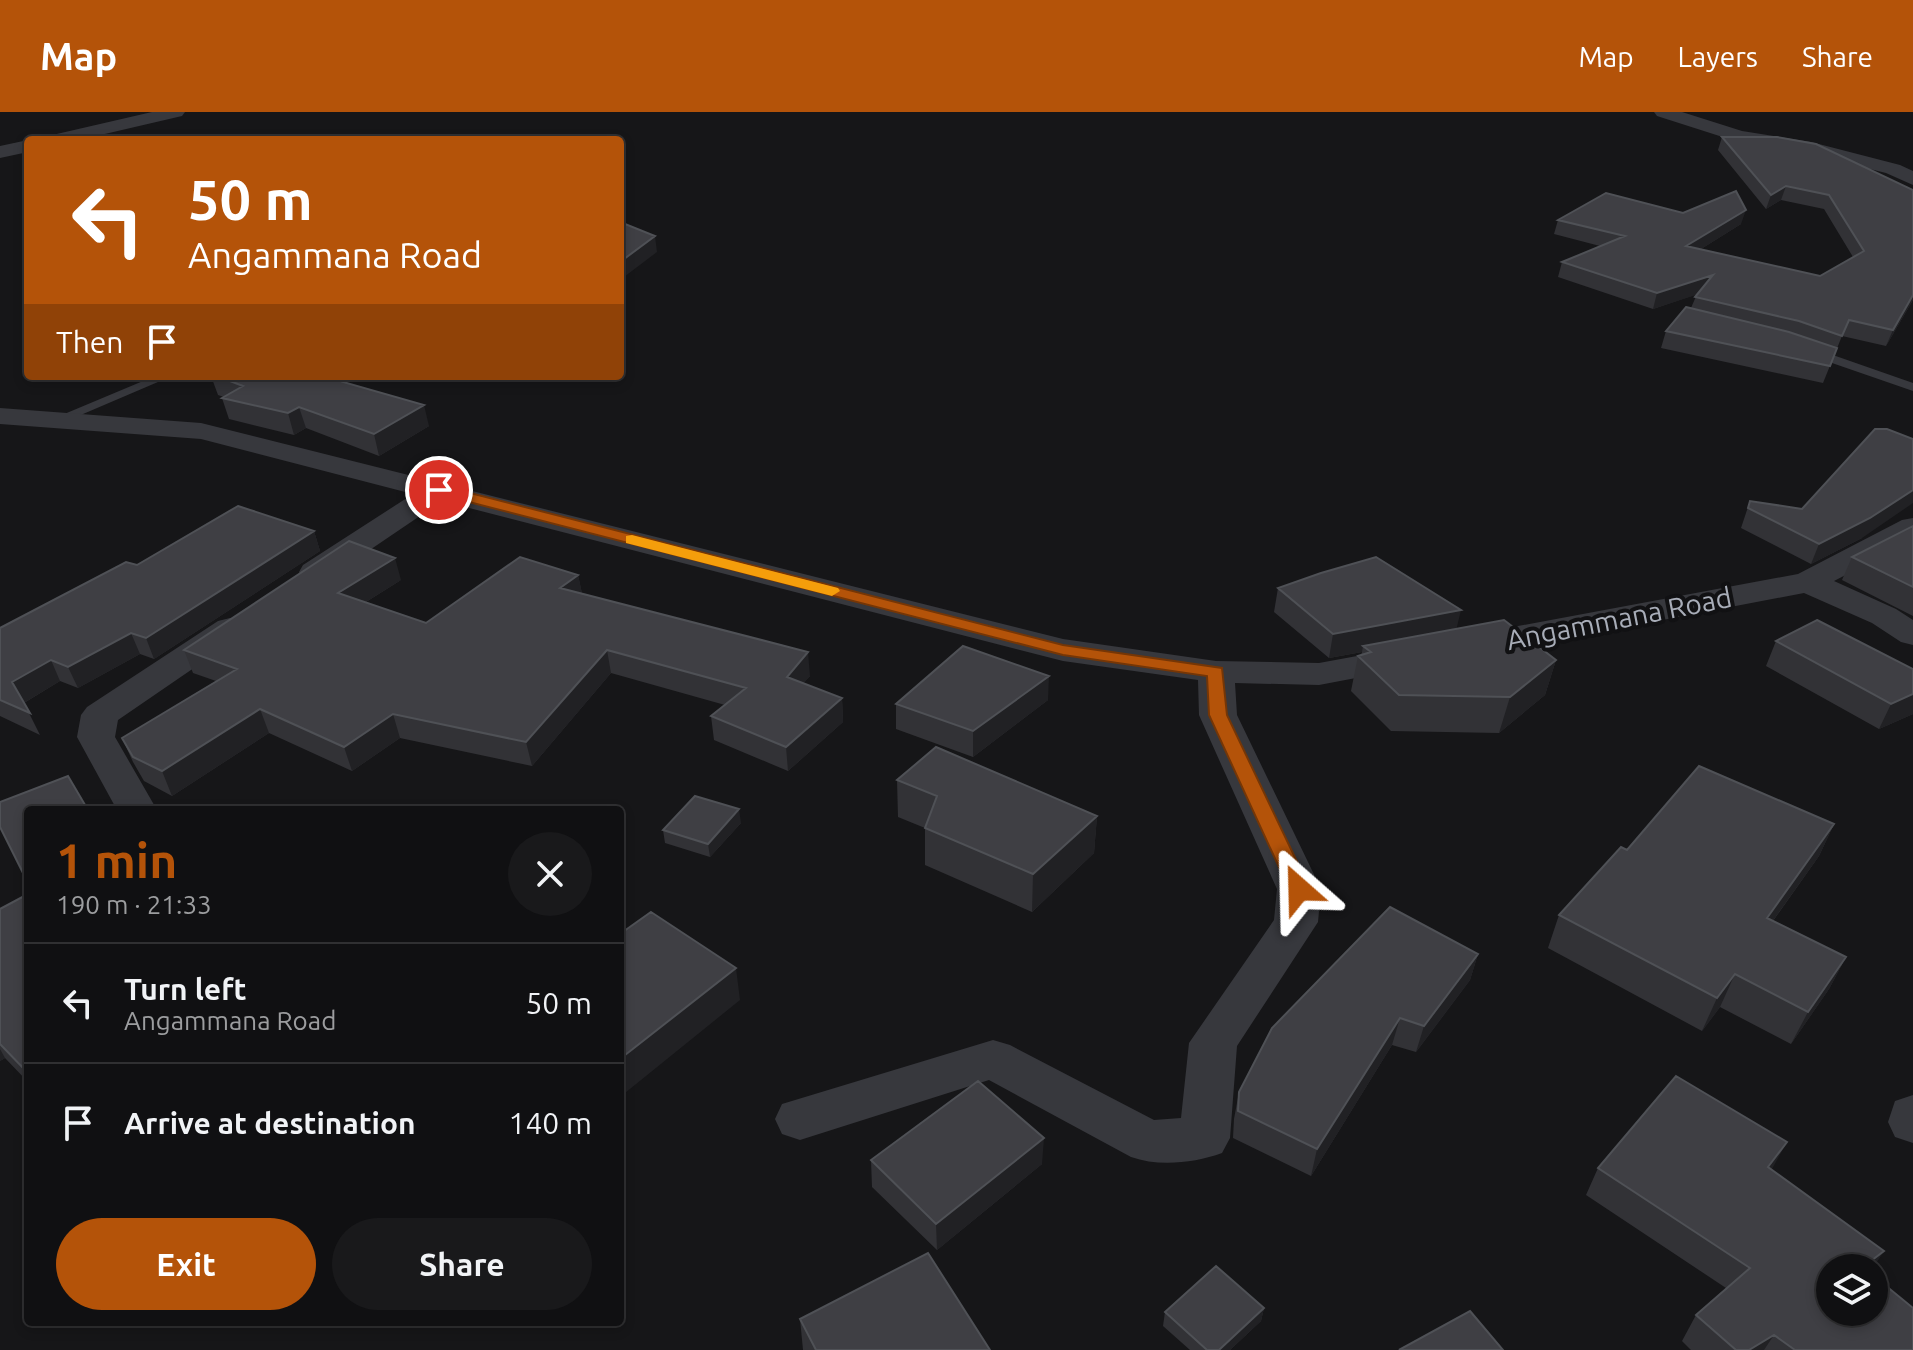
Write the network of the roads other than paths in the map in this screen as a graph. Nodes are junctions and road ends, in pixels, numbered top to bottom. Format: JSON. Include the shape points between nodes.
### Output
{"nodes":[{"id":1,"x":176,"y":112,"type":"edge"},
{"id":2,"x":1663,"y":112,"type":"edge"},
{"id":3,"x":72,"y":136,"type":"edge"},
{"id":4,"x":24,"y":147,"type":"edge"},
{"id":5,"x":0,"y":152,"type":"edge"},
{"id":6,"x":1913,"y":179,"type":"edge"},
{"id":7,"x":1802,"y":348,"type":"edge"},
{"id":8,"x":156,"y":380,"type":"edge"},
{"id":9,"x":1913,"y":387,"type":"edge"},
{"id":10,"x":0,"y":416,"type":"edge"},
{"id":11,"x":57,"y":420,"type":"junction"},
{"id":12,"x":439,"y":490,"type":"junction"},
{"id":13,"x":1913,"y":527,"type":"edge"},
{"id":14,"x":1808,"y":582,"type":"junction"},
{"id":15,"x":1913,"y":635,"type":"edge"},
{"id":16,"x":1216,"y":672,"type":"junction"},
{"id":17,"x":135,"y":806,"type":"edge"},
{"id":18,"x":800,"y":1119,"type":"dead end"}],
"edges":[{"from":1,"to":3,"type":"street"},
{"from":2,"to":6,"type":"street","via":[[1739,136],[1893,169]]},
{"from":4,"to":5,"type":"street"},
{"from":7,"to":9,"type":"lane"},
{"from":8,"to":11,"type":"lane"},
{"from":10,"to":11,"type":"street","name":"Angammana Road"},
{"from":11,"to":12,"type":"street","name":"Angammana Road","via":[[201,431]]},
{"from":12,"to":16,"type":"street","name":"Angammana Road","via":[[1063,650]]},
{"from":12,"to":17,"type":"street","via":[[100,715],[96,737]]},
{"from":13,"to":14,"type":"street","name":"Angammana Road"},
{"from":14,"to":15,"type":"street"},
{"from":14,"to":16,"type":"street","name":"Angammana Road","via":[[1319,674]]},
{"from":16,"to":18,"type":"street","via":[[1218,715],[1299,889],[1296,922],[1213,1043],[1204,1138],[1149,1142],[993,1059]]}]}
